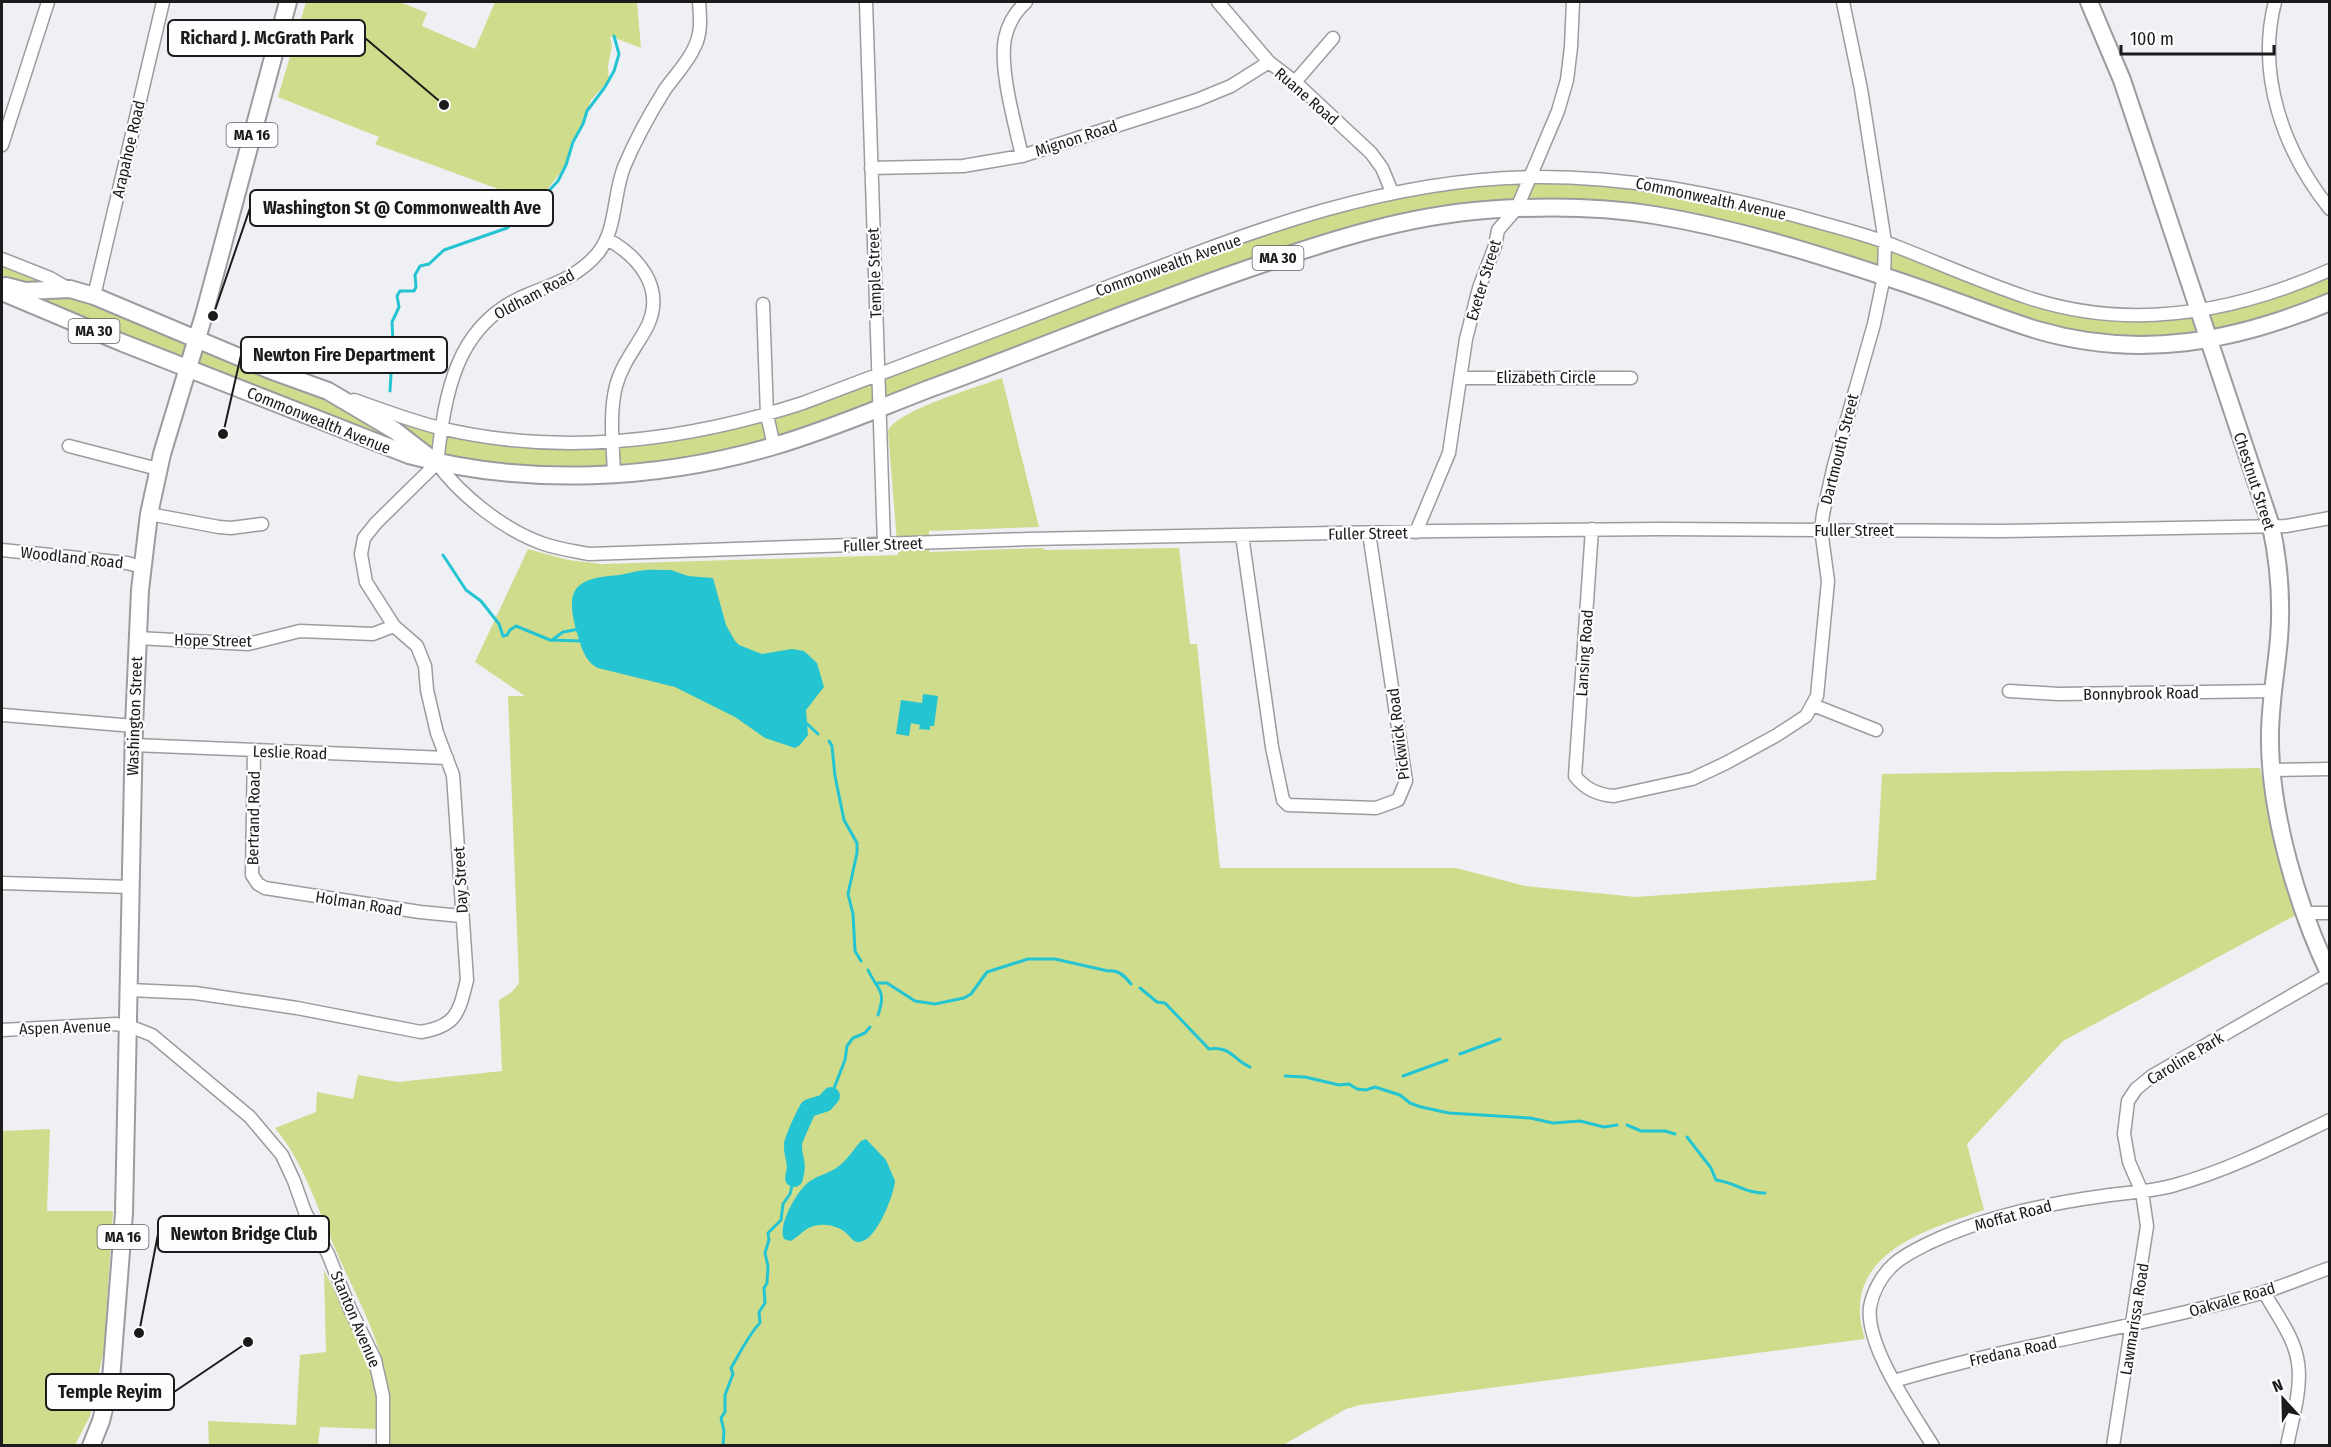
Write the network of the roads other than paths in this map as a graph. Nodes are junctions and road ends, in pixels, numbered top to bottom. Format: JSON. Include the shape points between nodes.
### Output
{"nodes":[{"id":1,"x":48,"y":2,"type":"edge"},
{"id":2,"x":163,"y":2,"type":"edge"},
{"id":3,"x":288,"y":2,"type":"edge"},
{"id":4,"x":699,"y":2,"type":"edge"},
{"id":5,"x":866,"y":2,"type":"edge"},
{"id":6,"x":1026,"y":2,"type":"edge"},
{"id":7,"x":1218,"y":2,"type":"edge"},
{"id":8,"x":1573,"y":2,"type":"edge"},
{"id":9,"x":1843,"y":2,"type":"edge"},
{"id":10,"x":2089,"y":2,"type":"edge"},
{"id":11,"x":2275,"y":2,"type":"edge"},
{"id":12,"x":1333,"y":38,"type":"dead end"},
{"id":13,"x":1269,"y":63,"type":"junction"},
{"id":14,"x":1294,"y":82,"type":"junction"},
{"id":15,"x":2,"y":146,"type":"edge"},
{"id":16,"x":1022,"y":156,"type":"junction"},
{"id":17,"x":871,"y":168,"type":"junction"},
{"id":18,"x":1530,"y":177,"type":"junction"},
{"id":19,"x":1392,"y":192,"type":"junction"},
{"id":20,"x":1517,"y":208,"type":"junction"},
{"id":21,"x":2330,"y":209,"type":"edge"},
{"id":22,"x":607,"y":238,"type":"junction"},
{"id":23,"x":1885,"y":242,"type":"junction"},
{"id":24,"x":2,"y":259,"type":"edge"},
{"id":25,"x":2330,"y":270,"type":"edge"},
{"id":26,"x":1884,"y":276,"type":"junction"},
{"id":27,"x":2,"y":285,"type":"edge"},
{"id":28,"x":70,"y":289,"type":"junction"},
{"id":29,"x":2,"y":292,"type":"edge"},
{"id":30,"x":94,"y":296,"type":"junction"},
{"id":31,"x":2330,"y":302,"type":"edge"},
{"id":32,"x":763,"y":304,"type":"dead end"},
{"id":33,"x":2199,"y":311,"type":"junction"},
{"id":34,"x":196,"y":338,"type":"junction"},
{"id":35,"x":2208,"y":340,"type":"junction"},
{"id":36,"x":187,"y":368,"type":"junction"},
{"id":37,"x":877,"y":375,"type":"junction"},
{"id":38,"x":1461,"y":378,"type":"junction"},
{"id":39,"x":1630,"y":378,"type":"dead end"},
{"id":40,"x":328,"y":391,"type":"junction"},
{"id":41,"x":878,"y":408,"type":"junction"},
{"id":42,"x":767,"y":415,"type":"junction"},
{"id":43,"x":441,"y":428,"type":"junction"},
{"id":44,"x":613,"y":442,"type":"junction"},
{"id":45,"x":69,"y":446,"type":"dead end"},
{"id":46,"x":774,"y":446,"type":"junction"},
{"id":47,"x":437,"y":463,"type":"junction"},
{"id":48,"x":158,"y":469,"type":"junction"},
{"id":49,"x":614,"y":474,"type":"junction"},
{"id":50,"x":149,"y":514,"type":"junction"},
{"id":51,"x":2330,"y":518,"type":"edge"},
{"id":52,"x":262,"y":524,"type":"dead end"},
{"id":53,"x":2271,"y":526,"type":"junction"},
{"id":54,"x":1592,"y":529,"type":"junction"},
{"id":55,"x":1821,"y":529,"type":"junction"},
{"id":56,"x":1416,"y":532,"type":"junction"},
{"id":57,"x":1369,"y":533,"type":"junction"},
{"id":58,"x":1242,"y":535,"type":"junction"},
{"id":59,"x":884,"y":544,"type":"junction"},
{"id":60,"x":2,"y":550,"type":"edge"},
{"id":61,"x":142,"y":567,"type":"junction"},
{"id":62,"x":394,"y":626,"type":"junction"},
{"id":63,"x":137,"y":638,"type":"junction"},
{"id":64,"x":2273,"y":691,"type":"junction"},
{"id":65,"x":2009,"y":692,"type":"dead end"},
{"id":66,"x":1814,"y":705,"type":"junction"},
{"id":67,"x":3,"y":716,"type":"edge"},
{"id":68,"x":134,"y":726,"type":"junction"},
{"id":69,"x":1876,"y":730,"type":"dead end"},
{"id":70,"x":133,"y":745,"type":"junction"},
{"id":71,"x":254,"y":750,"type":"junction"},
{"id":72,"x":447,"y":758,"type":"junction"},
{"id":73,"x":2330,"y":769,"type":"edge"},
{"id":74,"x":2271,"y":770,"type":"junction"},
{"id":75,"x":2,"y":883,"type":"edge"},
{"id":76,"x":258,"y":884,"type":"joint"},
{"id":77,"x":129,"y":887,"type":"junction"},
{"id":78,"x":2304,"y":913,"type":"junction"},
{"id":79,"x":2330,"y":913,"type":"edge"},
{"id":80,"x":461,"y":916,"type":"junction"},
{"id":81,"x":2329,"y":974,"type":"edge"},
{"id":82,"x":129,"y":990,"type":"junction"},
{"id":83,"x":129,"y":1026,"type":"junction"},
{"id":84,"x":2,"y":1030,"type":"edge"},
{"id":85,"x":2330,"y":1120,"type":"edge"},
{"id":86,"x":2142,"y":1192,"type":"junction"},
{"id":87,"x":2330,"y":1268,"type":"edge"},
{"id":88,"x":2264,"y":1292,"type":"junction"},
{"id":89,"x":2133,"y":1325,"type":"junction"},
{"id":90,"x":1894,"y":1381,"type":"junction"},
{"id":91,"x":91,"y":1446,"type":"edge"},
{"id":92,"x":383,"y":1446,"type":"edge"},
{"id":93,"x":1934,"y":1446,"type":"edge"},
{"id":94,"x":2113,"y":1446,"type":"edge"},
{"id":95,"x":2287,"y":1446,"type":"edge"}],
"edges":[{"from":1,"to":15,"type":"street"},
{"from":2,"to":30,"type":"street","name":"Arapahoe Road"},
{"from":3,"to":34,"type":"main road","name":"Washington Street","number":"MA 16"},
{"from":4,"to":22,"type":"street","name":"Oldham Road","via":[[696,46],[657,104],[624,168]]},
{"from":5,"to":17,"type":"street","name":"Temple Street"},
{"from":6,"to":16,"type":"street","via":[[1011,22],[1004,42],[1011,107]]},
{"from":7,"to":13,"type":"street","name":"Ruane Road"},
{"from":8,"to":18,"type":"street","name":"Exeter Street","via":[[1567,80]]},
{"from":9,"to":23,"type":"street","name":"Dartmouth Street"},
{"from":10,"to":33,"type":"main road","name":"Chestnut Street","via":[[2121,80]]},
{"from":11,"to":21,"type":"street","via":[[2269,42],[2272,90],[2302,172]]},
{"from":12,"to":14,"type":"street"},
{"from":13,"to":14,"type":"street","name":"Ruane Road"},
{"from":13,"to":16,"type":"street","name":"Mignon Road","via":[[1231,86],[1197,99]]},
{"from":14,"to":19,"type":"street","name":"Ruane Road","via":[[1371,153]]},
{"from":16,"to":17,"type":"street","name":"Mignon Road","via":[[963,166]]},
{"from":17,"to":37,"type":"street","name":"Temple Street"},
{"from":18,"to":19,"type":"street","name":"Commonwealth Avenue"},
{"from":18,"to":20,"type":"street","name":"Exeter Street"},
{"from":18,"to":23,"type":"street","name":"Commonwealth Avenue","via":[[1628,180],[1674,188],[1754,205]]},
{"from":19,"to":37,"type":"street","name":"Commonwealth Avenue","via":[[1304,215]]},
{"from":20,"to":26,"type":"main road","name":"Commonwealth Avenue","number":"MA 30","via":[[1600,210],[1712,226]]},
{"from":20,"to":38,"type":"street","name":"Exeter Street","via":[[1498,230],[1472,313]]},
{"from":20,"to":41,"type":"main road","name":"Commonwealth Avenue","number":"MA 30","via":[[1418,219],[1319,244]]},
{"from":22,"to":43,"type":"street","name":"Oldham Road","via":[[597,254],[568,278],[507,305],[475,332],[450,382]]},
{"from":22,"to":44,"type":"street","via":[[645,270],[653,300],[649,321],[615,388]]},
{"from":23,"to":26,"type":"street","name":"Dartmouth Street"},
{"from":23,"to":33,"type":"street","name":"Commonwealth Avenue","via":[[2030,299],[2061,306],[2121,315]]},
{"from":24,"to":28,"type":"street","name":"Commonwealth Avenue"},
{"from":25,"to":33,"type":"street","name":"Commonwealth Avenue","via":[[2260,298]]},
{"from":26,"to":35,"type":"main road","name":"Commonwealth Avenue","number":"MA 30","via":[[2002,318],[2076,339],[2145,345]]},
{"from":26,"to":55,"type":"street","name":"Dartmouth Street"},
{"from":27,"to":28,"type":"main road","name":"Commonwealth Avenue","number":"MA 30","via":[[25,291]]},
{"from":28,"to":30,"type":"main road","name":"Commonwealth Avenue","number":"MA 30"},
{"from":29,"to":36,"type":"main road","name":"Commonwealth Avenue","number":"MA 30"},
{"from":30,"to":34,"type":"main road","name":"Commonwealth Avenue","number":"MA 30"},
{"from":31,"to":35,"type":"main road","name":"Commonwealth Avenue","number":"MA 30","via":[[2271,325]]},
{"from":32,"to":42,"type":"street"},
{"from":33,"to":35,"type":"main road","name":"Chestnut Street"},
{"from":34,"to":36,"type":"main road","name":"Washington Street","number":"MA 16"},
{"from":34,"to":40,"type":"main road","name":"Commonwealth Avenue","number":"MA 30"},
{"from":35,"to":53,"type":"main road","name":"Chestnut Street"},
{"from":36,"to":47,"type":"main road","name":"Commonwealth Avenue","number":"MA 30","via":[[389,449]]},
{"from":36,"to":48,"type":"main road","name":"Washington Street","number":"MA 16"},
{"from":37,"to":41,"type":"street","name":"Temple Street"},
{"from":37,"to":42,"type":"street","name":"Commonwealth Avenue"},
{"from":38,"to":39,"type":"street","name":"Elizabeth Circle"},
{"from":38,"to":56,"type":"street","name":"Exeter Street","via":[[1449,453]]},
{"from":40,"to":43,"type":"street","name":"Commonwealth Avenue"},
{"from":40,"to":47,"type":"main road","name":"Commonwealth Avenue","number":"MA 30","via":[[394,430]]},
{"from":41,"to":46,"type":"main road","name":"Commonwealth Avenue","number":"MA 30"},
{"from":41,"to":59,"type":"street","name":"Temple Street"},
{"from":42,"to":44,"type":"street","name":"Commonwealth Avenue","via":[[682,435]]},
{"from":42,"to":46,"type":"street"},
{"from":43,"to":44,"type":"street","name":"Commonwealth Avenue","via":[[526,441]]},
{"from":43,"to":47,"type":"street","name":"Oldham Road"},
{"from":44,"to":49,"type":"street"},
{"from":45,"to":48,"type":"street"},
{"from":46,"to":49,"type":"main road","name":"Commonwealth Avenue","number":"MA 30","via":[[683,466]]},
{"from":47,"to":49,"type":"main road","name":"Commonwealth Avenue","number":"MA 30","via":[[544,474]]},
{"from":47,"to":59,"type":"street","name":"Fuller Street","via":[[449,480],[499,520],[542,543],[565,550],[615,554]]},
{"from":47,"to":62,"type":"street","name":"Day Street","via":[[364,538],[361,554],[366,582]]},
{"from":48,"to":50,"type":"main road","name":"Washington Street","number":"MA 16"},
{"from":50,"to":52,"type":"street","via":[[231,528]]},
{"from":50,"to":61,"type":"main road","name":"Washington Street","number":"MA 16"},
{"from":51,"to":53,"type":"street","name":"Fuller Street"},
{"from":53,"to":55,"type":"street","name":"Fuller Street","via":[[2002,531]]},
{"from":53,"to":64,"type":"main road","name":"Chestnut Street","via":[[2277,552],[2280,608]]},
{"from":54,"to":55,"type":"street","name":"Fuller Street"},
{"from":54,"to":56,"type":"street","name":"Fuller Street"},
{"from":54,"to":66,"type":"street","name":"Lansing Road","via":[[1575,776],[1590,789],[1614,796],[1692,779],[1777,735],[1806,716]]},
{"from":55,"to":66,"type":"street","name":"Dartmouth Street","via":[[1828,581]]},
{"from":56,"to":57,"type":"street","name":"Fuller Street"},
{"from":57,"to":58,"type":"street","name":"Fuller Street"},
{"from":57,"to":58,"type":"street","name":"Pickwick Road","via":[[1406,781],[1398,800],[1376,808],[1299,806],[1282,800]]},
{"from":58,"to":59,"type":"street","name":"Fuller Street"},
{"from":60,"to":61,"type":"street","name":"Woodland Road"},
{"from":61,"to":63,"type":"main road","name":"Washington Street","number":"MA 16"},
{"from":62,"to":63,"type":"street","name":"Hope Street","via":[[374,634],[300,631],[248,644]]},
{"from":62,"to":72,"type":"street","name":"Day Street","via":[[417,646],[425,666],[437,734]]},
{"from":63,"to":68,"type":"main road","name":"Washington Street","number":"MA 16"},
{"from":64,"to":65,"type":"street","name":"Bonnybrook Road"},
{"from":64,"to":74,"type":"main road","name":"Chestnut Street"},
{"from":66,"to":69,"type":"street"},
{"from":67,"to":68,"type":"street"},
{"from":68,"to":70,"type":"main road","name":"Washington Street","number":"MA 16"},
{"from":70,"to":71,"type":"street","name":"Leslie Road"},
{"from":70,"to":77,"type":"main road","name":"Washington Street","number":"MA 16"},
{"from":71,"to":72,"type":"street","name":"Leslie Road"},
{"from":71,"to":76,"type":"street","name":"Bertrand Road","via":[[252,875]]},
{"from":72,"to":80,"type":"street","name":"Day Street","via":[[455,790]]},
{"from":73,"to":74,"type":"street"},
{"from":74,"to":78,"type":"main road","name":"Chestnut Street","via":[[2275,803]]},
{"from":75,"to":77,"type":"street"},
{"from":76,"to":80,"type":"street","name":"Holman Road"},
{"from":77,"to":82,"type":"main road","name":"Washington Street","number":"MA 16"},
{"from":78,"to":79,"type":"street"},
{"from":78,"to":81,"type":"main road","name":"Chestnut Street"},
{"from":80,"to":82,"type":"street","name":"Day Street","via":[[466,980],[462,1002],[452,1020],[437,1029],[421,1032],[195,993]]},
{"from":81,"to":86,"type":"street","name":"Caroline Park","via":[[2136,1089],[2128,1101],[2124,1134],[2129,1162]]},
{"from":82,"to":83,"type":"main road","name":"Washington Street","number":"MA 16"},
{"from":83,"to":84,"type":"street","name":"Aspen Avenue"},
{"from":83,"to":91,"type":"main road","name":"Washington Street","number":"MA 16","via":[[124,1213],[111,1380]]},
{"from":83,"to":92,"type":"street","name":"Stanton Avenue","via":[[152,1035],[245,1112],[282,1155],[375,1360],[383,1396]]},
{"from":85,"to":86,"type":"street","name":"Moffat Road","via":[[2240,1162],[2174,1186]]},
{"from":86,"to":89,"type":"street","name":"Lawmarissa Road","via":[[2147,1226]]},
{"from":86,"to":90,"type":"street","name":"Moffat Road","via":[[2045,1205],[1987,1221],[1947,1235],[1895,1263],[1877,1287],[1870,1310],[1879,1351]]},
{"from":87,"to":88,"type":"street","name":"Oakvale Road"},
{"from":88,"to":89,"type":"street","name":"Oakvale Road"},
{"from":88,"to":95,"type":"street","via":[[2298,1362]]},
{"from":89,"to":90,"type":"street","name":"Fredana Road","via":[[1948,1365]]},
{"from":89,"to":94,"type":"street","name":"Lawmarissa Road"},
{"from":90,"to":93,"type":"street","name":"Moffat Road"}]}
